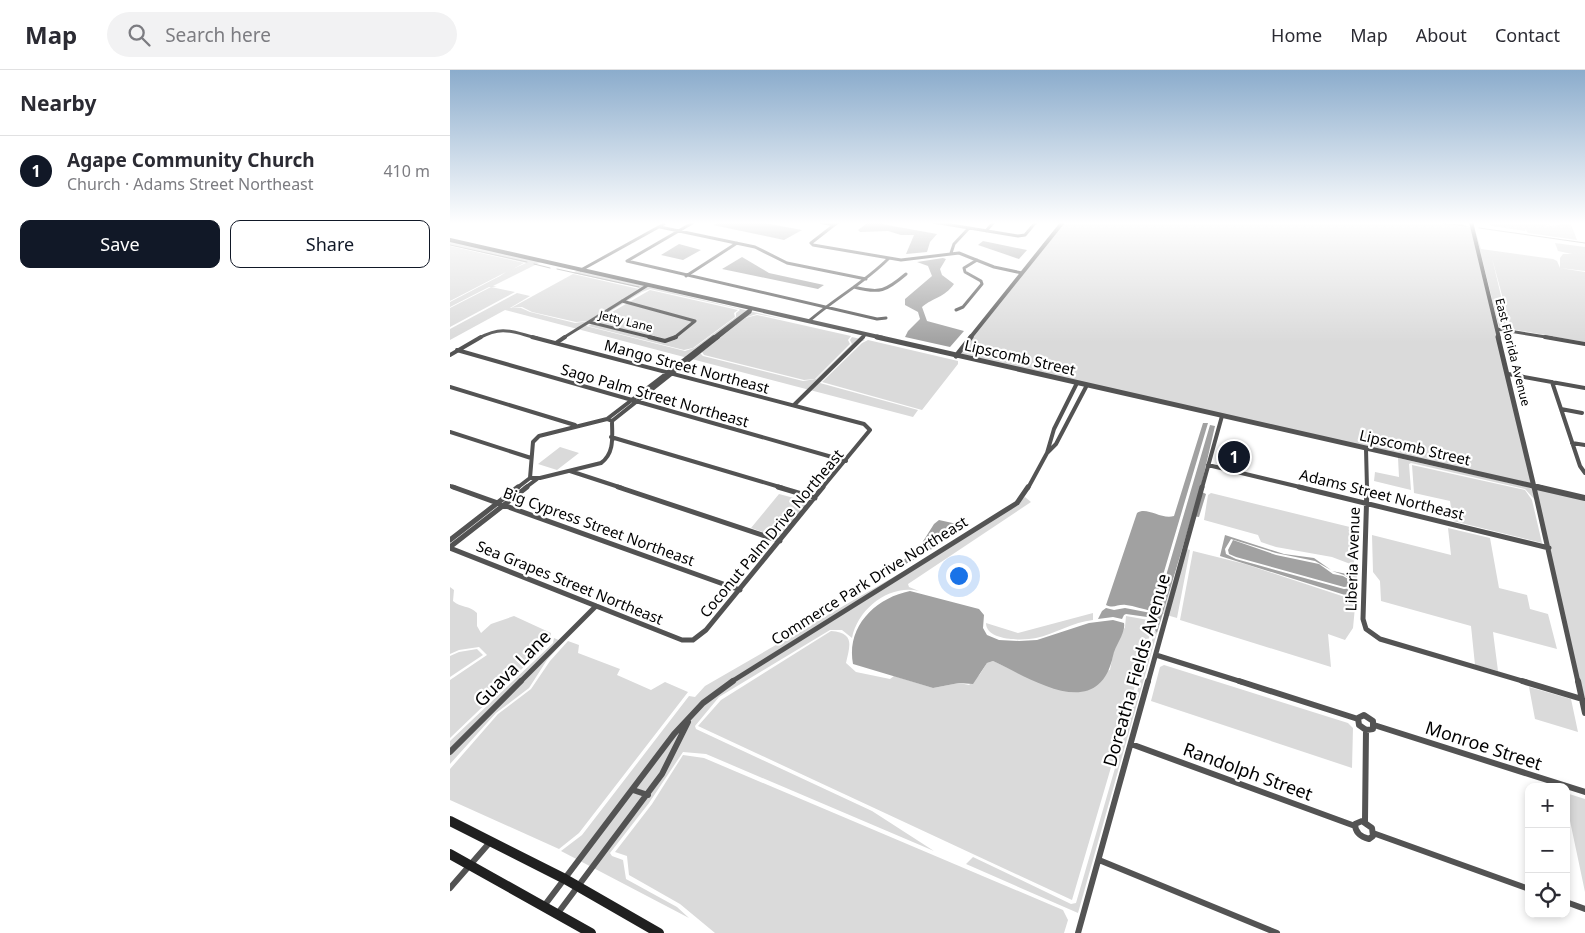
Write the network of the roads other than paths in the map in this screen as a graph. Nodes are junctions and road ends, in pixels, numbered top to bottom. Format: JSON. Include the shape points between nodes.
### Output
{"nodes":[{"id":1,"x":548,"y":262,"type":"edge"},
{"id":2,"x":596,"y":262,"type":"edge"},
{"id":3,"x":632,"y":262,"type":"edge"},
{"id":4,"x":707,"y":262,"type":"edge"},
{"id":5,"x":786,"y":262,"type":"edge"},
{"id":6,"x":884,"y":262,"type":"edge"},
{"id":7,"x":972,"y":262,"type":"edge"},
{"id":8,"x":982,"y":262,"type":"edge"},
{"id":9,"x":1031,"y":262,"type":"edge"},
{"id":10,"x":1481,"y":262,"type":"edge"},
{"id":11,"x":582,"y":270,"type":"junction"},
{"id":12,"x":1022,"y":273,"type":"junction"},
{"id":13,"x":906,"y":274,"type":"dead end"},
{"id":14,"x":686,"y":276,"type":"junction"},
{"id":15,"x":866,"y":279,"type":"junction"},
{"id":16,"x":648,"y":285,"type":"junction"},
{"id":17,"x":854,"y":287,"type":"junction"},
{"id":18,"x":622,"y":301,"type":"junction"},
{"id":19,"x":825,"y":307,"type":"junction"},
{"id":20,"x":751,"y":309,"type":"junction"},
{"id":21,"x":956,"y":310,"type":"dead end"},
{"id":22,"x":886,"y":318,"type":"dead end"},
{"id":23,"x":809,"y":321,"type":"junction"},
{"id":24,"x":589,"y":322,"type":"junction"},
{"id":25,"x":1497,"y":329,"type":"junction"},
{"id":26,"x":865,"y":334,"type":"junction"},
{"id":27,"x":556,"y":343,"type":"junction"},
{"id":28,"x":1585,"y":344,"type":"edge"},
{"id":29,"x":457,"y":350,"type":"junction"},
{"id":30,"x":450,"y":355,"type":"edge"},
{"id":31,"x":956,"y":356,"type":"junction"},
{"id":32,"x":669,"y":372,"type":"junction"},
{"id":33,"x":1508,"y":374,"type":"junction"},
{"id":34,"x":1552,"y":382,"type":"junction"},
{"id":35,"x":1078,"y":383,"type":"junction"},
{"id":36,"x":1087,"y":385,"type":"junction"},
{"id":37,"x":450,"y":387,"type":"edge"},
{"id":38,"x":1585,"y":388,"type":"edge"},
{"id":39,"x":633,"y":401,"type":"junction"},
{"id":40,"x":794,"y":405,"type":"junction"},
{"id":41,"x":1561,"y":409,"type":"junction"},
{"id":42,"x":1582,"y":413,"type":"dead end"},
{"id":43,"x":1222,"y":416,"type":"junction"},
{"id":44,"x":607,"y":418,"type":"junction"},
{"id":45,"x":612,"y":421,"type":"junction"},
{"id":46,"x":577,"y":426,"type":"junction"},
{"id":47,"x":870,"y":428,"type":"joint"},
{"id":48,"x":450,"y":432,"type":"edge"},
{"id":49,"x":1057,"y":432,"type":"junction"},
{"id":50,"x":611,"y":436,"type":"junction"},
{"id":51,"x":1572,"y":442,"type":"junction"},
{"id":52,"x":1585,"y":445,"type":"edge"},
{"id":53,"x":1366,"y":449,"type":"junction"},
{"id":54,"x":1047,"y":453,"type":"junction"},
{"id":55,"x":531,"y":458,"type":"junction"},
{"id":56,"x":846,"y":461,"type":"junction"},
{"id":57,"x":1208,"y":465,"type":"junction"},
{"id":58,"x":569,"y":471,"type":"junction"},
{"id":59,"x":1585,"y":472,"type":"edge"},
{"id":60,"x":530,"y":478,"type":"junction"},
{"id":61,"x":537,"y":479,"type":"junction"},
{"id":62,"x":450,"y":486,"type":"edge"},
{"id":63,"x":1534,"y":487,"type":"junction"},
{"id":64,"x":815,"y":498,"type":"junction"},
{"id":65,"x":1585,"y":498,"type":"edge"},
{"id":66,"x":497,"y":503,"type":"junction"},
{"id":67,"x":1367,"y":504,"type":"junction"},
{"id":68,"x":503,"y":506,"type":"junction"},
{"id":69,"x":450,"y":540,"type":"edge"},
{"id":70,"x":780,"y":541,"type":"junction"},
{"id":71,"x":450,"y":547,"type":"edge"},
{"id":72,"x":1550,"y":548,"type":"junction"},
{"id":73,"x":740,"y":590,"type":"junction"},
{"id":74,"x":596,"y":606,"type":"junction"},
{"id":75,"x":682,"y":640,"type":"joint"},
{"id":76,"x":1156,"y":655,"type":"junction"},
{"id":77,"x":1582,"y":699,"type":"junction"},
{"id":78,"x":1585,"y":713,"type":"edge"},
{"id":79,"x":691,"y":716,"type":"junction"},
{"id":80,"x":1358,"y":719,"type":"junction"},
{"id":81,"x":1374,"y":726,"type":"junction"},
{"id":82,"x":1366,"y":730,"type":"junction"},
{"id":83,"x":1131,"y":744,"type":"junction"},
{"id":84,"x":450,"y":752,"type":"edge"},
{"id":85,"x":633,"y":790,"type":"junction"},
{"id":86,"x":1585,"y":792,"type":"edge"},
{"id":87,"x":648,"y":795,"type":"junction"},
{"id":88,"x":450,"y":821,"type":"edge"},
{"id":89,"x":1365,"y":821,"type":"junction"},
{"id":90,"x":1355,"y":826,"type":"junction"},
{"id":91,"x":1373,"y":833,"type":"junction"},
{"id":92,"x":492,"y":840,"type":"junction"},
{"id":93,"x":450,"y":854,"type":"edge"},
{"id":94,"x":1099,"y":860,"type":"junction"},
{"id":95,"x":470,"y":865,"type":"junction"},
{"id":96,"x":565,"y":879,"type":"junction"},
{"id":97,"x":578,"y":886,"type":"junction"},
{"id":98,"x":450,"y":888,"type":"edge"},
{"id":99,"x":1525,"y":888,"type":"edge"},
{"id":100,"x":1570,"y":903,"type":"edge"},
{"id":101,"x":544,"y":906,"type":"junction"},
{"id":102,"x":1585,"y":909,"type":"edge"},
{"id":103,"x":558,"y":914,"type":"junction"},
{"id":104,"x":591,"y":933,"type":"edge"},
{"id":105,"x":659,"y":933,"type":"edge"},
{"id":106,"x":1078,"y":933,"type":"edge"},
{"id":107,"x":1277,"y":933,"type":"edge"}],
"edges":[{"from":1,"to":11,"type":"street","name":"Lipscomb Street"},
{"from":2,"to":11,"type":"street"},
{"from":3,"to":14,"type":"street"},
{"from":4,"to":14,"type":"street"},
{"from":5,"to":15,"type":"street"},
{"from":6,"to":15,"type":"street"},
{"from":7,"to":21,"type":"street","via":[[964,268],[965,272],[982,284]]},
{"from":8,"to":12,"type":"street"},
{"from":9,"to":12,"type":"street"},
{"from":10,"to":25,"type":"street","name":"East Florida Avenue"},
{"from":11,"to":16,"type":"street","name":"Lipscomb Street"},
{"from":12,"to":31,"type":"street"},
{"from":13,"to":17,"type":"street","via":[[879,293]]},
{"from":14,"to":19,"type":"street"},
{"from":15,"to":17,"type":"street"},
{"from":16,"to":18,"type":"street"},
{"from":16,"to":20,"type":"street","name":"Lipscomb Street"},
{"from":17,"to":19,"type":"street"},
{"from":18,"to":24,"type":"street"},
{"from":18,"to":24,"type":"street","name":"Jetty Lane","via":[[695,321],[665,341]]},
{"from":19,"to":22,"type":"street","via":[[877,319]]},
{"from":19,"to":23,"type":"street"},
{"from":20,"to":23,"type":"street","name":"Lipscomb Street"},
{"from":20,"to":32,"type":"street"},
{"from":23,"to":26,"type":"street","name":"Lipscomb Street"},
{"from":24,"to":27,"type":"street"},
{"from":25,"to":28,"type":"street"},
{"from":25,"to":33,"type":"street","name":"East Florida Avenue"},
{"from":26,"to":31,"type":"street","name":"Lipscomb Street"},
{"from":26,"to":40,"type":"street"},
{"from":27,"to":29,"type":"street","name":"Mango Street Northeast","via":[[498,329]]},
{"from":27,"to":32,"type":"street","name":"Mango Street Northeast"},
{"from":29,"to":30,"type":"street"},
{"from":29,"to":39,"type":"street","name":"Sago Palm Street Northeast"},
{"from":31,"to":35,"type":"street","name":"Lipscomb Street"},
{"from":32,"to":39,"type":"street"},
{"from":32,"to":40,"type":"street","name":"Mango Street Northeast"},
{"from":33,"to":34,"type":"street"},
{"from":33,"to":63,"type":"street","name":"East Florida Avenue"},
{"from":34,"to":38,"type":"street"},
{"from":34,"to":41,"type":"street"},
{"from":35,"to":36,"type":"street","name":"Lipscomb Street"},
{"from":35,"to":49,"type":"street"},
{"from":36,"to":43,"type":"street","name":"Lipscomb Street"},
{"from":36,"to":49,"type":"street","name":"Commerce Park Drive Northeast"},
{"from":37,"to":46,"type":"street"},
{"from":39,"to":44,"type":"street"},
{"from":39,"to":45,"type":"street"},
{"from":39,"to":56,"type":"street","name":"Sago Palm Street Northeast"},
{"from":40,"to":47,"type":"street","name":"Mango Street Northeast"},
{"from":41,"to":42,"type":"street"},
{"from":41,"to":51,"type":"street"},
{"from":43,"to":53,"type":"street","name":"Lipscomb Street"},
{"from":43,"to":57,"type":"street","name":"Doreatha Fields Avenue"},
{"from":44,"to":45,"type":"street"},
{"from":44,"to":46,"type":"street"},
{"from":45,"to":50,"type":"street"},
{"from":46,"to":55,"type":"street","via":[[539,436],[533,442]]},
{"from":47,"to":56,"type":"street","name":"Coconut Palm Drive Northeast"},
{"from":48,"to":55,"type":"street"},
{"from":49,"to":54,"type":"street","name":"Commerce Park Drive Northeast"},
{"from":49,"to":54,"type":"street","name":"Commerce Park Drive Northeast","via":[[1049,440]]},
{"from":50,"to":58,"type":"street","via":[[608,459]]},
{"from":50,"to":64,"type":"street"},
{"from":51,"to":52,"type":"street"},
{"from":51,"to":59,"type":"street"},
{"from":53,"to":63,"type":"street","name":"Lipscomb Street"},
{"from":53,"to":67,"type":"street","name":"Liberia Avenue"},
{"from":54,"to":79,"type":"street","name":"Commerce Park Drive Northeast","via":[[1024,495],[1012,507],[732,682],[703,702]]},
{"from":55,"to":60,"type":"street"},
{"from":56,"to":64,"type":"street","name":"Coconut Palm Drive Northeast"},
{"from":57,"to":67,"type":"street","name":"Adams Street Northeast"},
{"from":57,"to":76,"type":"street","name":"Doreatha Fields Avenue"},
{"from":58,"to":61,"type":"street"},
{"from":58,"to":70,"type":"street"},
{"from":60,"to":61,"type":"street"},
{"from":60,"to":66,"type":"street"},
{"from":61,"to":68,"type":"street"},
{"from":62,"to":66,"type":"street","name":"Big Cypress Street Northeast"},
{"from":63,"to":65,"type":"street","name":"Lipscomb Street"},
{"from":63,"to":72,"type":"street"},
{"from":64,"to":70,"type":"street","name":"Coconut Palm Drive Northeast"},
{"from":66,"to":68,"type":"street","name":"Big Cypress Street Northeast"},
{"from":66,"to":69,"type":"street"},
{"from":67,"to":72,"type":"street","name":"Adams Street Northeast"},
{"from":67,"to":77,"type":"street","name":"Liberia Avenue","via":[[1363,619],[1366,629],[1374,636]]},
{"from":68,"to":71,"type":"street"},
{"from":68,"to":73,"type":"street","name":"Big Cypress Street Northeast"},
{"from":70,"to":73,"type":"street","name":"Coconut Palm Drive Northeast"},
{"from":71,"to":74,"type":"street","name":"Sea Grapes Street Northeast"},
{"from":72,"to":77,"type":"street"},
{"from":73,"to":75,"type":"street","name":"Coconut Palm Drive Northeast","via":[[701,636],[690,641]]},
{"from":74,"to":75,"type":"street","name":"Sea Grapes Street Northeast"},
{"from":74,"to":84,"type":"street","name":"Guava Lane"},
{"from":76,"to":80,"type":"street"},
{"from":76,"to":83,"type":"street","name":"Doreatha Fields Avenue"},
{"from":77,"to":78,"type":"street"},
{"from":79,"to":85,"type":"street","name":"Commerce Park Drive Northeast"},
{"from":79,"to":87,"type":"street","name":"Commerce Park Drive Northeast","via":[[671,759]]},
{"from":80,"to":81,"type":"street","via":[[1367,716]]},
{"from":80,"to":82,"type":"street","via":[[1359,725]]},
{"from":81,"to":82,"type":"street"},
{"from":81,"to":86,"type":"street","name":"Monroe Street"},
{"from":82,"to":89,"type":"street"},
{"from":83,"to":90,"type":"street","name":"Randolph Street"},
{"from":83,"to":94,"type":"street","name":"Doreatha Fields Avenue"},
{"from":85,"to":87,"type":"street"},
{"from":85,"to":96,"type":"street","name":"Commerce Park Drive Northeast"},
{"from":87,"to":97,"type":"street","name":"Commerce Park Drive Northeast"},
{"from":88,"to":92,"type":"main road"},
{"from":89,"to":90,"type":"street","via":[[1357,822]]},
{"from":89,"to":91,"type":"street"},
{"from":90,"to":91,"type":"street","via":[[1358,835],[1364,839],[1372,838]]},
{"from":91,"to":99,"type":"street"},
{"from":92,"to":95,"type":"street"},
{"from":92,"to":96,"type":"main road"},
{"from":93,"to":95,"type":"main road"},
{"from":94,"to":106,"type":"street","name":"Doreatha Fields Avenue"},
{"from":94,"to":107,"type":"street"},
{"from":95,"to":98,"type":"street"},
{"from":95,"to":101,"type":"main road"},
{"from":96,"to":97,"type":"main road"},
{"from":96,"to":101,"type":"street","name":"Commerce Park Drive Northeast"},
{"from":97,"to":103,"type":"street","name":"Commerce Park Drive Northeast"},
{"from":97,"to":105,"type":"main road"},
{"from":100,"to":102,"type":"street"},
{"from":101,"to":103,"type":"main road"},
{"from":103,"to":104,"type":"main road"}]}
